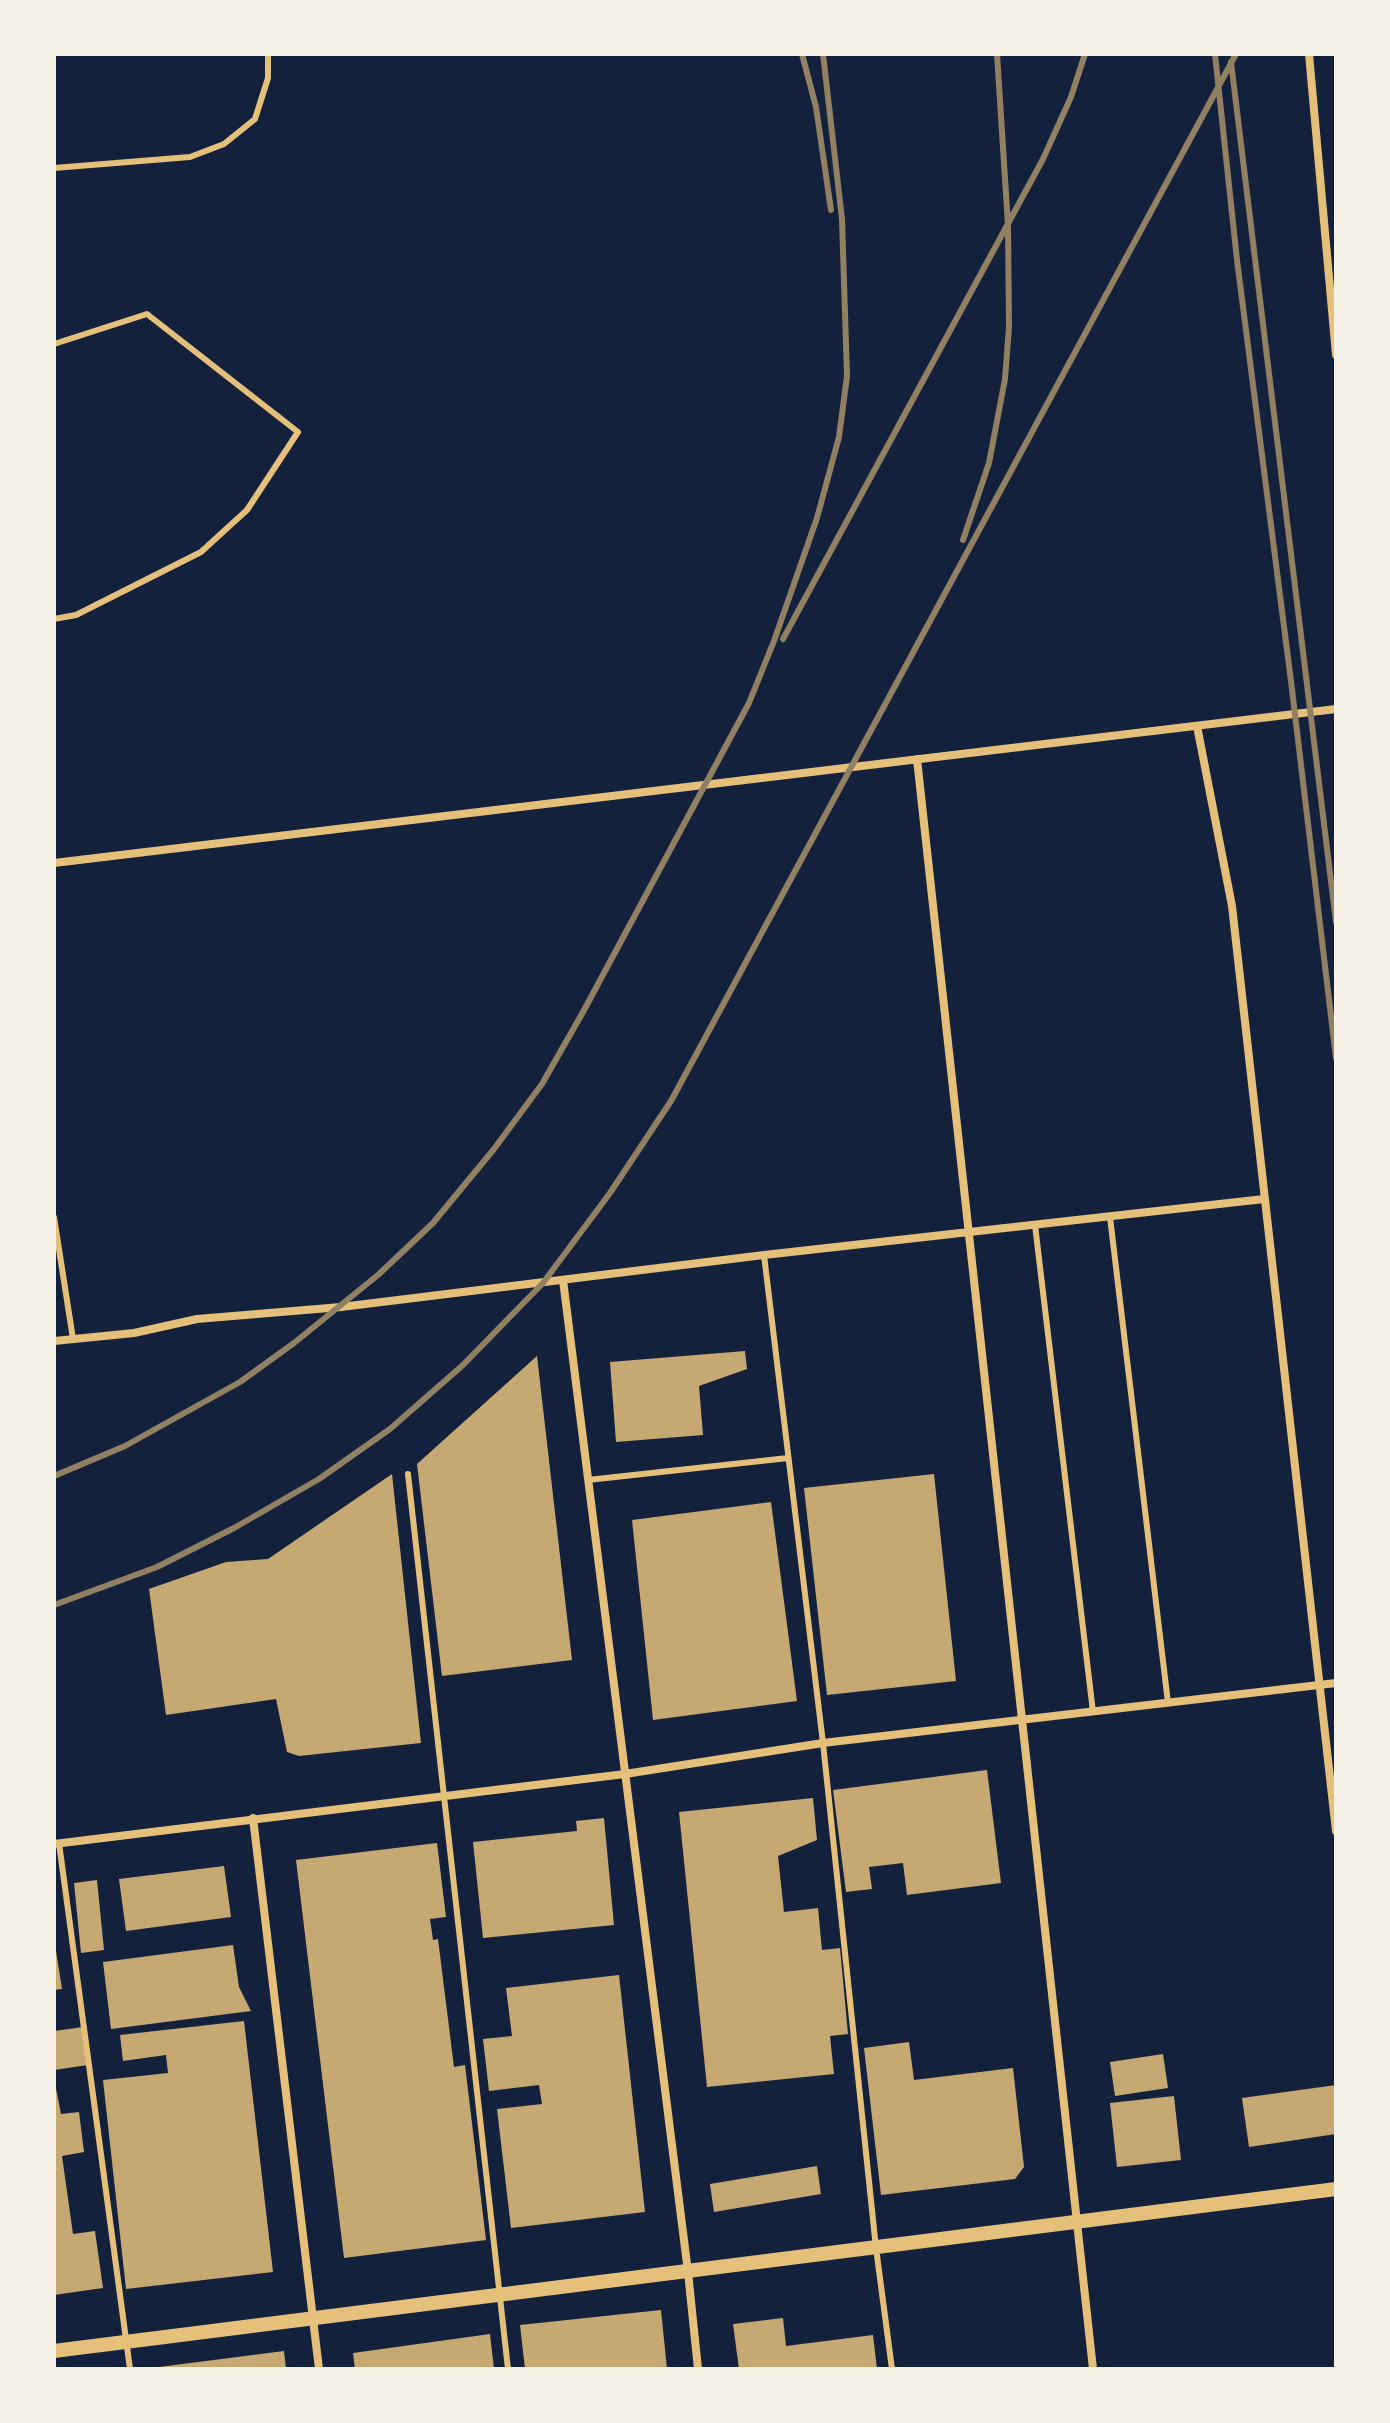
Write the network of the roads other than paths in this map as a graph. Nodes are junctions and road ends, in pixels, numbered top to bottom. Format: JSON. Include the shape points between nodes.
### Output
{"nodes":[{"id":1,"x":268,"y":54,"type":"edge"},
{"id":2,"x":1309,"y":54,"type":"edge"},
{"id":3,"x":54,"y":168,"type":"edge"},
{"id":4,"x":54,"y":344,"type":"edge"},
{"id":5,"x":1336,"y":355,"type":"edge"},
{"id":6,"x":54,"y":619,"type":"edge"},
{"id":7,"x":1336,"y":709,"type":"edge"},
{"id":8,"x":1197,"y":726,"type":"junction"},
{"id":9,"x":917,"y":759,"type":"junction"},
{"id":10,"x":54,"y":863,"type":"edge"},
{"id":11,"x":1264,"y":1199,"type":"junction"},
{"id":12,"x":54,"y":1217,"type":"edge"},
{"id":13,"x":1110,"y":1217,"type":"junction"},
{"id":14,"x":1035,"y":1225,"type":"junction"},
{"id":15,"x":968,"y":1233,"type":"junction"},
{"id":16,"x":764,"y":1255,"type":"junction"},
{"id":17,"x":563,"y":1280,"type":"junction"},
{"id":18,"x":73,"y":1339,"type":"junction"},
{"id":19,"x":54,"y":1341,"type":"edge"},
{"id":20,"x":788,"y":1458,"type":"junction"},
{"id":21,"x":408,"y":1474,"type":"dead end"},
{"id":22,"x":588,"y":1480,"type":"junction"},
{"id":23,"x":1336,"y":1683,"type":"edge"},
{"id":24,"x":1319,"y":1685,"type":"junction"},
{"id":25,"x":1168,"y":1703,"type":"junction"},
{"id":26,"x":1093,"y":1712,"type":"junction"},
{"id":27,"x":1021,"y":1721,"type":"junction"},
{"id":28,"x":823,"y":1743,"type":"junction"},
{"id":29,"x":625,"y":1774,"type":"junction"},
{"id":30,"x":444,"y":1794,"type":"junction"},
{"id":31,"x":253,"y":1818,"type":"junction"},
{"id":32,"x":1336,"y":1831,"type":"edge"},
{"id":33,"x":56,"y":1844,"type":"edge"},
{"id":34,"x":1336,"y":2189,"type":"edge"},
{"id":35,"x":1076,"y":2222,"type":"junction"},
{"id":36,"x":876,"y":2248,"type":"junction"},
{"id":37,"x":688,"y":2272,"type":"junction"},
{"id":38,"x":499,"y":2296,"type":"junction"},
{"id":39,"x":313,"y":2320,"type":"junction"},
{"id":40,"x":128,"y":2342,"type":"junction"},
{"id":41,"x":54,"y":2351,"type":"edge"},
{"id":42,"x":130,"y":2369,"type":"edge"},
{"id":43,"x":319,"y":2369,"type":"edge"},
{"id":44,"x":508,"y":2369,"type":"edge"},
{"id":45,"x":698,"y":2369,"type":"edge"},
{"id":46,"x":892,"y":2369,"type":"edge"},
{"id":47,"x":1093,"y":2369,"type":"edge"}],
"edges":[{"from":1,"to":3,"type":"lane","via":[[268,78],[255,119],[224,144],[190,157]]},
{"from":2,"to":5,"type":"street"},
{"from":4,"to":6,"type":"lane","via":[[147,314],[298,432],[247,510],[201,552],[76,615]]},
{"from":7,"to":8,"type":"street"},
{"from":8,"to":9,"type":"street"},
{"from":8,"to":11,"type":"street","via":[[1232,906]]},
{"from":9,"to":10,"type":"street"},
{"from":9,"to":15,"type":"street"},
{"from":11,"to":13,"type":"street"},
{"from":11,"to":24,"type":"street"},
{"from":12,"to":18,"type":"lane"},
{"from":13,"to":14,"type":"street"},
{"from":13,"to":25,"type":"lane"},
{"from":14,"to":15,"type":"street"},
{"from":14,"to":26,"type":"lane"},
{"from":15,"to":16,"type":"street"},
{"from":15,"to":27,"type":"street"},
{"from":16,"to":17,"type":"street"},
{"from":16,"to":20,"type":"lane"},
{"from":17,"to":18,"type":"street","via":[[197,1319]]},
{"from":17,"to":22,"type":"street"},
{"from":18,"to":19,"type":"street"},
{"from":20,"to":22,"type":"lane"},
{"from":20,"to":28,"type":"lane"},
{"from":21,"to":30,"type":"lane"},
{"from":22,"to":29,"type":"street"},
{"from":23,"to":24,"type":"street"},
{"from":24,"to":25,"type":"street"},
{"from":24,"to":32,"type":"street"},
{"from":25,"to":26,"type":"street"},
{"from":26,"to":27,"type":"street"},
{"from":27,"to":28,"type":"street"},
{"from":27,"to":35,"type":"street"},
{"from":28,"to":29,"type":"street"},
{"from":28,"to":36,"type":"lane"},
{"from":29,"to":30,"type":"street"},
{"from":29,"to":37,"type":"street"},
{"from":30,"to":31,"type":"street"},
{"from":30,"to":38,"type":"lane"},
{"from":31,"to":33,"type":"street"},
{"from":31,"to":39,"type":"street"},
{"from":33,"to":40,"type":"lane"},
{"from":34,"to":35,"type":"street"},
{"from":35,"to":36,"type":"street"},
{"from":35,"to":47,"type":"street"},
{"from":36,"to":37,"type":"street"},
{"from":36,"to":46,"type":"lane"},
{"from":37,"to":38,"type":"street"},
{"from":37,"to":45,"type":"street"},
{"from":38,"to":39,"type":"street"},
{"from":38,"to":44,"type":"lane"},
{"from":39,"to":40,"type":"street"},
{"from":39,"to":43,"type":"street"},
{"from":40,"to":41,"type":"street"},
{"from":40,"to":42,"type":"lane"}]}
